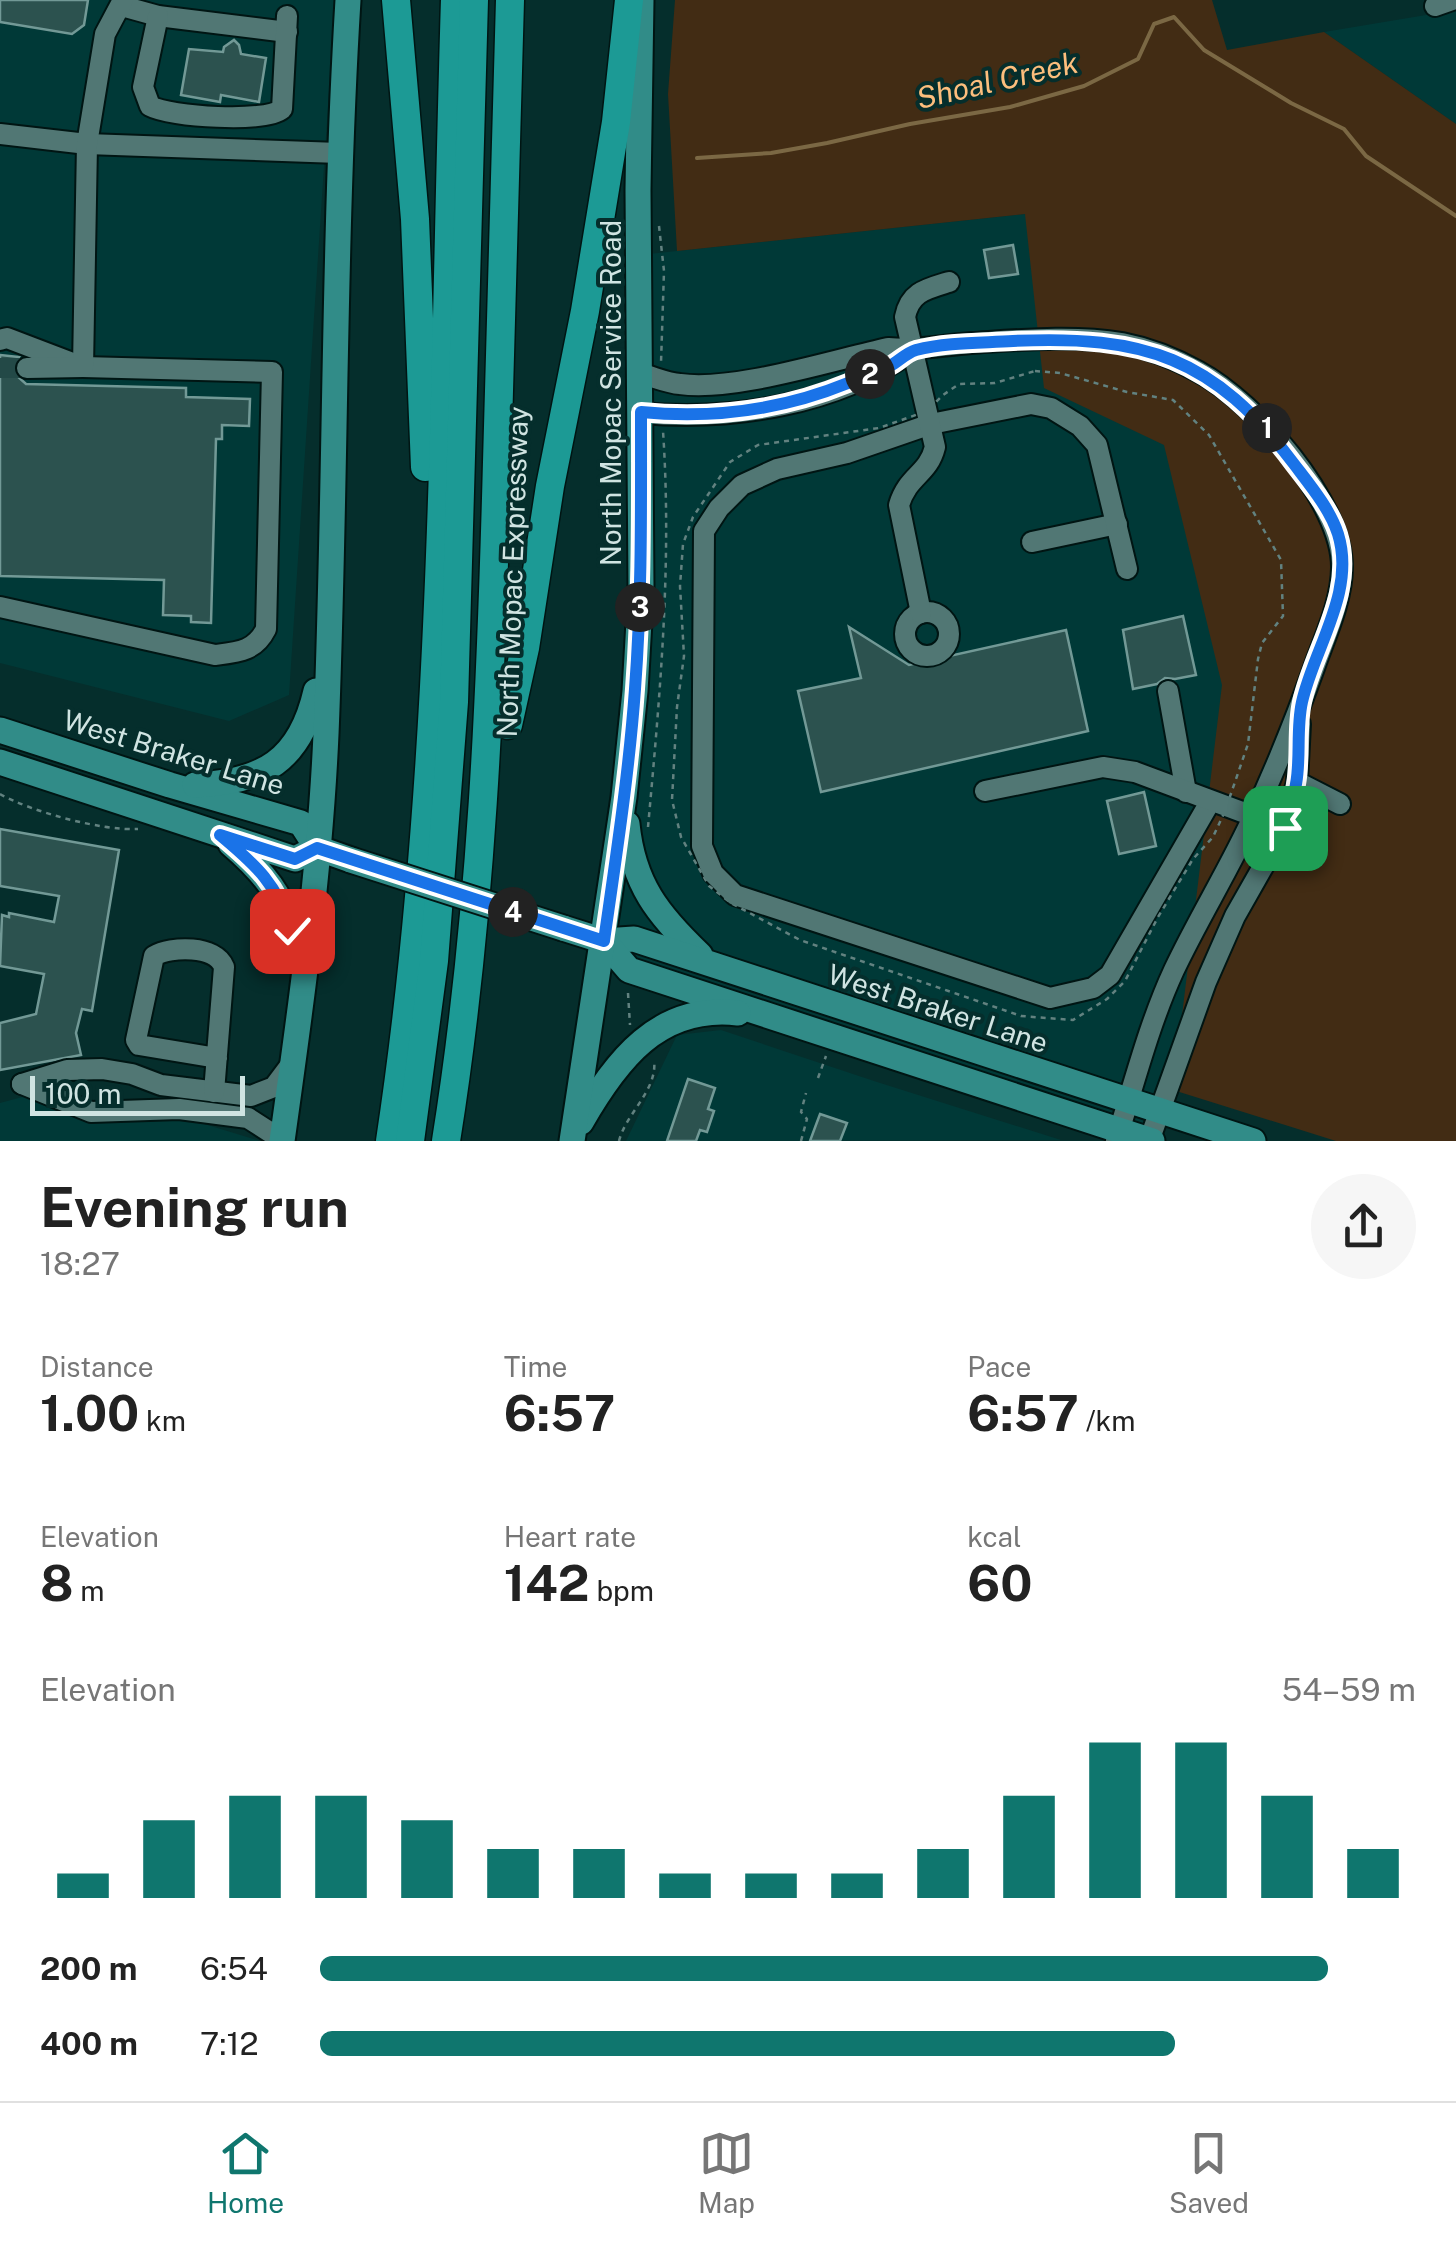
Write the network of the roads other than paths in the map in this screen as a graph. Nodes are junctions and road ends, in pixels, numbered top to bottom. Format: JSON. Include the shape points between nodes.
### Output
{"nodes":[{"id":1,"x":348,"y":0,"type":"edge"},
{"id":2,"x":396,"y":0,"type":"edge"},
{"id":3,"x":455,"y":0,"type":"edge"},
{"id":4,"x":474,"y":0,"type":"edge"},
{"id":5,"x":510,"y":0,"type":"edge"},
{"id":6,"x":529,"y":0,"type":"edge"},
{"id":7,"x":629,"y":0,"type":"edge"},
{"id":8,"x":642,"y":0,"type":"edge"},
{"id":9,"x":122,"y":3,"type":"edge"},
{"id":10,"x":158,"y":16,"type":"junction"},
{"id":11,"x":0,"y":134,"type":"edge"},
{"id":12,"x":86,"y":144,"type":"junction"},
{"id":13,"x":339,"y":153,"type":"junction"},
{"id":14,"x":949,"y":282,"type":"dead end"},
{"id":15,"x":0,"y":340,"type":"edge"},
{"id":16,"x":912,"y":351,"type":"junction"},
{"id":17,"x":811,"y":365,"type":"junction"},
{"id":18,"x":83,"y":367,"type":"junction"},
{"id":19,"x":26,"y":368,"type":"tunnel mouth"},
{"id":20,"x":651,"y":371,"type":"junction"},
{"id":21,"x":815,"y":397,"type":"junction"},
{"id":22,"x":929,"y":417,"type":"junction"},
{"id":23,"x":652,"y":418,"type":"junction"},
{"id":24,"x":1117,"y":524,"type":"junction"},
{"id":25,"x":1032,"y":542,"type":"dead end"},
{"id":26,"x":438,"y":557,"type":"junction"},
{"id":27,"x":1127,"y":569,"type":"dead end"},
{"id":28,"x":0,"y":607,"type":"edge"},
{"id":29,"x":921,"y":613,"type":"dead end"},
{"id":30,"x":327,"y":647,"type":"junction"},
{"id":31,"x":1168,"y":692,"type":"dead end"},
{"id":32,"x":1302,"y":702,"type":"junction"},
{"id":33,"x":508,"y":725,"type":"junction"},
{"id":34,"x":0,"y":730,"type":"edge"},
{"id":35,"x":0,"y":762,"type":"edge"},
{"id":36,"x":1297,"y":782,"type":"junction"},
{"id":37,"x":170,"y":785,"type":"junction"},
{"id":38,"x":985,"y":791,"type":"dead end"},
{"id":39,"x":1186,"y":792,"type":"junction"},
{"id":40,"x":624,"y":797,"type":"junction"},
{"id":41,"x":1218,"y":804,"type":"junction"},
{"id":42,"x":1340,"y":804,"type":"dead end"},
{"id":43,"x":1254,"y":816,"type":"junction"},
{"id":44,"x":1285,"y":828,"type":"junction"},
{"id":45,"x":220,"y":835,"type":"junction"},
{"id":46,"x":328,"y":852,"type":"junction"},
{"id":47,"x":604,"y":941,"type":"junction"},
{"id":48,"x":707,"y":962,"type":"junction"},
{"id":49,"x":302,"y":985,"type":"junction"},
{"id":50,"x":768,"y":1016,"type":"junction"},
{"id":51,"x":861,"y":1046,"type":"junction"},
{"id":52,"x":989,"y":1056,"type":"junction"},
{"id":53,"x":217,"y":1058,"type":"junction"},
{"id":54,"x":293,"y":1061,"type":"junction"},
{"id":55,"x":214,"y":1092,"type":"junction"},
{"id":56,"x":1126,"y":1101,"type":"junction"},
{"id":57,"x":1160,"y":1112,"type":"junction"},
{"id":58,"x":1118,"y":1135,"type":"edge"},
{"id":59,"x":572,"y":1139,"type":"edge"},
{"id":60,"x":282,"y":1140,"type":"edge"},
{"id":61,"x":390,"y":1141,"type":"edge"},
{"id":62,"x":410,"y":1141,"type":"edge"},
{"id":63,"x":446,"y":1141,"type":"edge"},
{"id":64,"x":465,"y":1141,"type":"edge"},
{"id":65,"x":1150,"y":1141,"type":"edge"},
{"id":66,"x":1253,"y":1141,"type":"edge"}],
"edges":[{"from":1,"to":13,"type":"main road"},
{"from":2,"to":26,"type":"highway","via":[[424,455]]},
{"from":3,"to":26,"type":"highway"},
{"from":4,"to":62,"type":"highway","via":[[454,702],[434,961]]},
{"from":5,"to":63,"type":"highway","via":[[486,778]]},
{"from":6,"to":33,"type":"highway","name":"North Mopac Expressway"},
{"from":7,"to":33,"type":"highway","via":[[593,263]]},
{"from":8,"to":20,"type":"main road","name":"North Mopac Service Road","via":[[638,190]]},
{"from":9,"to":10,"type":"street"},
{"from":9,"to":12,"type":"street","via":[[105,34]]},
{"from":10,"to":10,"type":"street","via":[[143,87],[150,106],[166,112],[280,112],[287,24]]},
{"from":11,"to":12,"type":"street"},
{"from":12,"to":13,"type":"street"},
{"from":12,"to":18,"type":"street"},
{"from":13,"to":30,"type":"main road"},
{"from":14,"to":16,"type":"street","via":[[921,290],[908,302]]},
{"from":15,"to":18,"type":"street"},
{"from":16,"to":17,"type":"street","via":[[888,348]]},
{"from":16,"to":21,"type":"street"},
{"from":16,"to":22,"type":"street"},
{"from":16,"to":32,"type":"street","via":[[1064,338],[1123,343],[1202,373],[1268,428],[1338,535],[1342,569],[1334,614]]},
{"from":17,"to":20,"type":"street","via":[[703,384],[680,384]]},
{"from":17,"to":21,"type":"street","via":[[820,388]]},
{"from":18,"to":19,"type":"street"},
{"from":18,"to":28,"type":"street","via":[[272,372],[266,628],[259,643],[215,655]]},
{"from":20,"to":23,"type":"main road","name":"North Mopac Service Road"},
{"from":21,"to":23,"type":"street","via":[[724,414]]},
{"from":22,"to":24,"type":"street","via":[[1031,404],[1050,408],[1098,445]]},
{"from":22,"to":29,"type":"street","via":[[932,461],[904,488],[899,505]]},
{"from":22,"to":41,"type":"street","via":[[847,453],[742,485],[704,531],[702,846],[713,873],[735,895],[1050,998],[1092,988],[1110,975]]},
{"from":23,"to":40,"type":"main road","name":"North Mopac Service Road"},
{"from":24,"to":25,"type":"street"},
{"from":24,"to":27,"type":"street"},
{"from":26,"to":61,"type":"highway","via":[[424,843]]},
{"from":30,"to":37,"type":"main road","via":[[306,726],[292,748],[235,783]]},
{"from":30,"to":46,"type":"main road"},
{"from":31,"to":39,"type":"street"},
{"from":32,"to":36,"type":"street"},
{"from":32,"to":43,"type":"street"},
{"from":33,"to":64,"type":"highway","name":"North Mopac Expressway","via":[[488,974]]},
{"from":34,"to":37,"type":"main road","name":"West Braker Lane"},
{"from":35,"to":45,"type":"main road","name":"West Braker Lane"},
{"from":36,"to":42,"type":"street"},
{"from":36,"to":44,"type":"street"},
{"from":37,"to":46,"type":"main road","name":"West Braker Lane","via":[[300,823]]},
{"from":38,"to":39,"type":"street","via":[[1102,767]]},
{"from":39,"to":41,"type":"street"},
{"from":40,"to":47,"type":"main road","name":"North Mopac Service Road"},
{"from":40,"to":48,"type":"main road","via":[[629,842],[650,902]]},
{"from":41,"to":43,"type":"street"},
{"from":43,"to":44,"type":"street"},
{"from":43,"to":56,"type":"street","via":[[1173,972]]},
{"from":44,"to":57,"type":"street","via":[[1206,982]]},
{"from":45,"to":46,"type":"main road","name":"West Braker Lane","via":[[295,859]]},
{"from":45,"to":49,"type":"main road","via":[[256,866],[284,904]]},
{"from":46,"to":47,"type":"main road","name":"West Braker Lane","bridge":true},
{"from":46,"to":49,"type":"main road"},
{"from":47,"to":48,"type":"main road","name":"West Braker Lane","via":[[634,939]]},
{"from":47,"to":50,"type":"main road","name":"West Braker Lane","via":[[629,970]]},
{"from":47,"to":59,"type":"main road","name":"North Mopac Service Road"},
{"from":48,"to":52,"type":"main road","name":"West Braker Lane"},
{"from":49,"to":54,"type":"main road"},
{"from":50,"to":51,"type":"main road","name":"West Braker Lane"},
{"from":50,"to":59,"type":"main road","via":[[698,1015],[641,1042],[621,1059]]},
{"from":51,"to":52,"type":"main road","via":[[886,1035],[947,1056]]},
{"from":51,"to":58,"type":"main road","name":"West Braker Lane"},
{"from":52,"to":56,"type":"main road","name":"West Braker Lane"},
{"from":53,"to":53,"type":"street","via":[[222,959],[164,950],[154,956],[136,1040]]},
{"from":53,"to":55,"type":"street"},
{"from":54,"to":55,"type":"street","via":[[264,1094]]},
{"from":54,"to":60,"type":"main road"},
{"from":55,"to":60,"type":"street","via":[[102,1069],[67,1070],[22,1084],[90,1112],[148,1108],[248,1118]]},
{"from":56,"to":57,"type":"main road","name":"West Braker Lane"},
{"from":56,"to":58,"type":"street"},
{"from":57,"to":65,"type":"street"},
{"from":57,"to":66,"type":"main road","name":"West Braker Lane"},
{"from":58,"to":65,"type":"main road","name":"West Braker Lane"}]}
